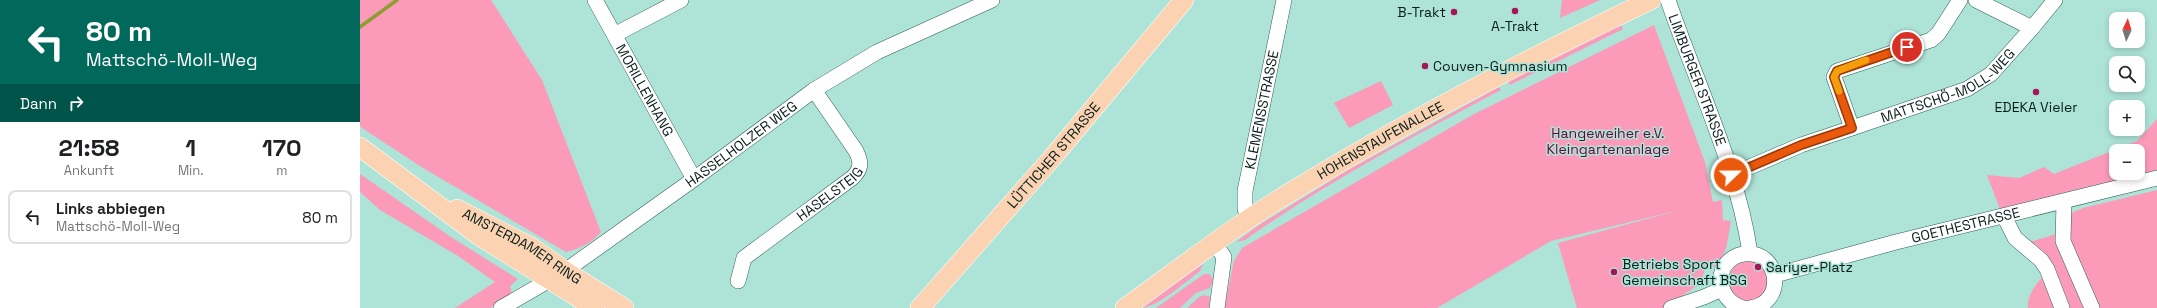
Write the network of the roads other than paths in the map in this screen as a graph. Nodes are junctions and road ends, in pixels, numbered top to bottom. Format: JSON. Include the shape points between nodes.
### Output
{"nodes":[{"id":1,"x":595,"y":0,"type":"edge"},
{"id":2,"x":681,"y":0,"type":"edge"},
{"id":3,"x":992,"y":0,"type":"edge"},
{"id":4,"x":1184,"y":0,"type":"edge"},
{"id":5,"x":1284,"y":0,"type":"edge"},
{"id":6,"x":1651,"y":0,"type":"edge"},
{"id":7,"x":1668,"y":0,"type":"edge"},
{"id":8,"x":1960,"y":0,"type":"edge"},
{"id":9,"x":1976,"y":0,"type":"edge"},
{"id":10,"x":2055,"y":0,"type":"edge"},
{"id":11,"x":2032,"y":28,"type":"junction"},
{"id":12,"x":616,"y":34,"type":"junction"},
{"id":13,"x":814,"y":90,"type":"junction"},
{"id":14,"x":1852,"y":128,"type":"junction"},
{"id":15,"x":360,"y":147,"type":"edge"},
{"id":16,"x":1731,"y":175,"type":"junction"},
{"id":17,"x":2157,"y":178,"type":"edge"},
{"id":18,"x":694,"y":180,"type":"junction"},
{"id":19,"x":2064,"y":202,"type":"junction"},
{"id":20,"x":2004,"y":216,"type":"junction"},
{"id":21,"x":1250,"y":220,"type":"junction"},
{"id":22,"x":1215,"y":244,"type":"junction"},
{"id":23,"x":1750,"y":253,"type":"junction"},
{"id":24,"x":1776,"y":275,"type":"junction"},
{"id":25,"x":558,"y":276,"type":"junction"},
{"id":26,"x":738,"y":281,"type":"dead end"},
{"id":27,"x":1722,"y":289,"type":"junction"},
{"id":28,"x":501,"y":308,"type":"edge"},
{"id":29,"x":595,"y":308,"type":"edge"},
{"id":30,"x":624,"y":308,"type":"edge"},
{"id":31,"x":920,"y":308,"type":"edge"},
{"id":32,"x":1125,"y":308,"type":"edge"},
{"id":33,"x":1217,"y":308,"type":"edge"},
{"id":34,"x":1671,"y":308,"type":"edge"},
{"id":35,"x":1744,"y":308,"type":"edge"},
{"id":36,"x":1750,"y":308,"type":"edge"},
{"id":37,"x":2062,"y":308,"type":"edge"},
{"id":38,"x":2092,"y":308,"type":"edge"}],
"edges":[{"from":1,"to":12,"type":"street","name":"MORILLENHANG"},
{"from":2,"to":12,"type":"street"},
{"from":3,"to":13,"type":"street","name":"HASSELHOLZER WEG","via":[[878,52]]},
{"from":4,"to":31,"type":"main road","name":"LÜTTICHER STRASSE","via":[[1052,158]]},
{"from":5,"to":21,"type":"street","name":"KLEMENSSTRASSE","via":[[1245,191],[1245,209]]},
{"from":6,"to":21,"type":"main road","name":"HOHENSTAUFENALLEE","via":[[1398,130],[1284,196]]},
{"from":7,"to":16,"type":"street","name":"LIMBURGER STRASSE"},
{"from":8,"to":14,"type":"street","via":[[1938,34],[1931,40],[1837,71],[1834,77]]},
{"from":9,"to":11,"type":"street"},
{"from":10,"to":11,"type":"street","name":"MATTSCHÖ-MOLL-WEG"},
{"from":11,"to":14,"type":"street","name":"MATTSCHÖ-MOLL-WEG","via":[[1991,74],[1967,89]]},
{"from":12,"to":18,"type":"street","name":"MORILLENHANG"},
{"from":13,"to":18,"type":"street","name":"HASSELHOLZER WEG"},
{"from":13,"to":26,"type":"street","name":"HASELSTEIG","via":[[856,151],[860,159],[858,173],[744,258]]},
{"from":14,"to":16,"type":"street","name":"MATTSCHÖ-MOLL-WEG","via":[[1801,145]]},
{"from":15,"to":25,"type":"main road","name":"AMSTERDAMER RING","via":[[478,235]]},
{"from":16,"to":23,"type":"street","name":"LIMBURGER STRASSE"},
{"from":17,"to":19,"type":"street","name":"GOETHESTRASSE"},
{"from":18,"to":25,"type":"street","name":"HASSELHOLZER WEG"},
{"from":19,"to":20,"type":"street","name":"GOETHESTRASSE"},
{"from":19,"to":38,"type":"street","via":[[2063,241]]},
{"from":20,"to":24,"type":"street","name":"GOETHESTRASSE"},
{"from":20,"to":37,"type":"street","via":[[2015,238],[2044,264]]},
{"from":21,"to":22,"type":"main road","name":"HOHENSTAUFENALLEE"},
{"from":22,"to":32,"type":"main road","name":"HOHENSTAUFENALLEE"},
{"from":22,"to":33,"type":"street","via":[[1224,257]]},
{"from":23,"to":24,"type":"street","via":[[1766,260]]},
{"from":23,"to":27,"type":"street","via":[[1732,258],[1725,265],[1721,279]]},
{"from":24,"to":36,"type":"street","via":[[1771,297],[1764,303]]},
{"from":25,"to":28,"type":"street","name":"HASSELHOLZER WEG"},
{"from":25,"to":29,"type":"main road","name":"AMSTERDAMER RING"},
{"from":25,"to":30,"type":"main road","name":"AMSTERDAMER RING"},
{"from":27,"to":34,"type":"street"},
{"from":27,"to":35,"type":"street","via":[[1730,302]]}]}
